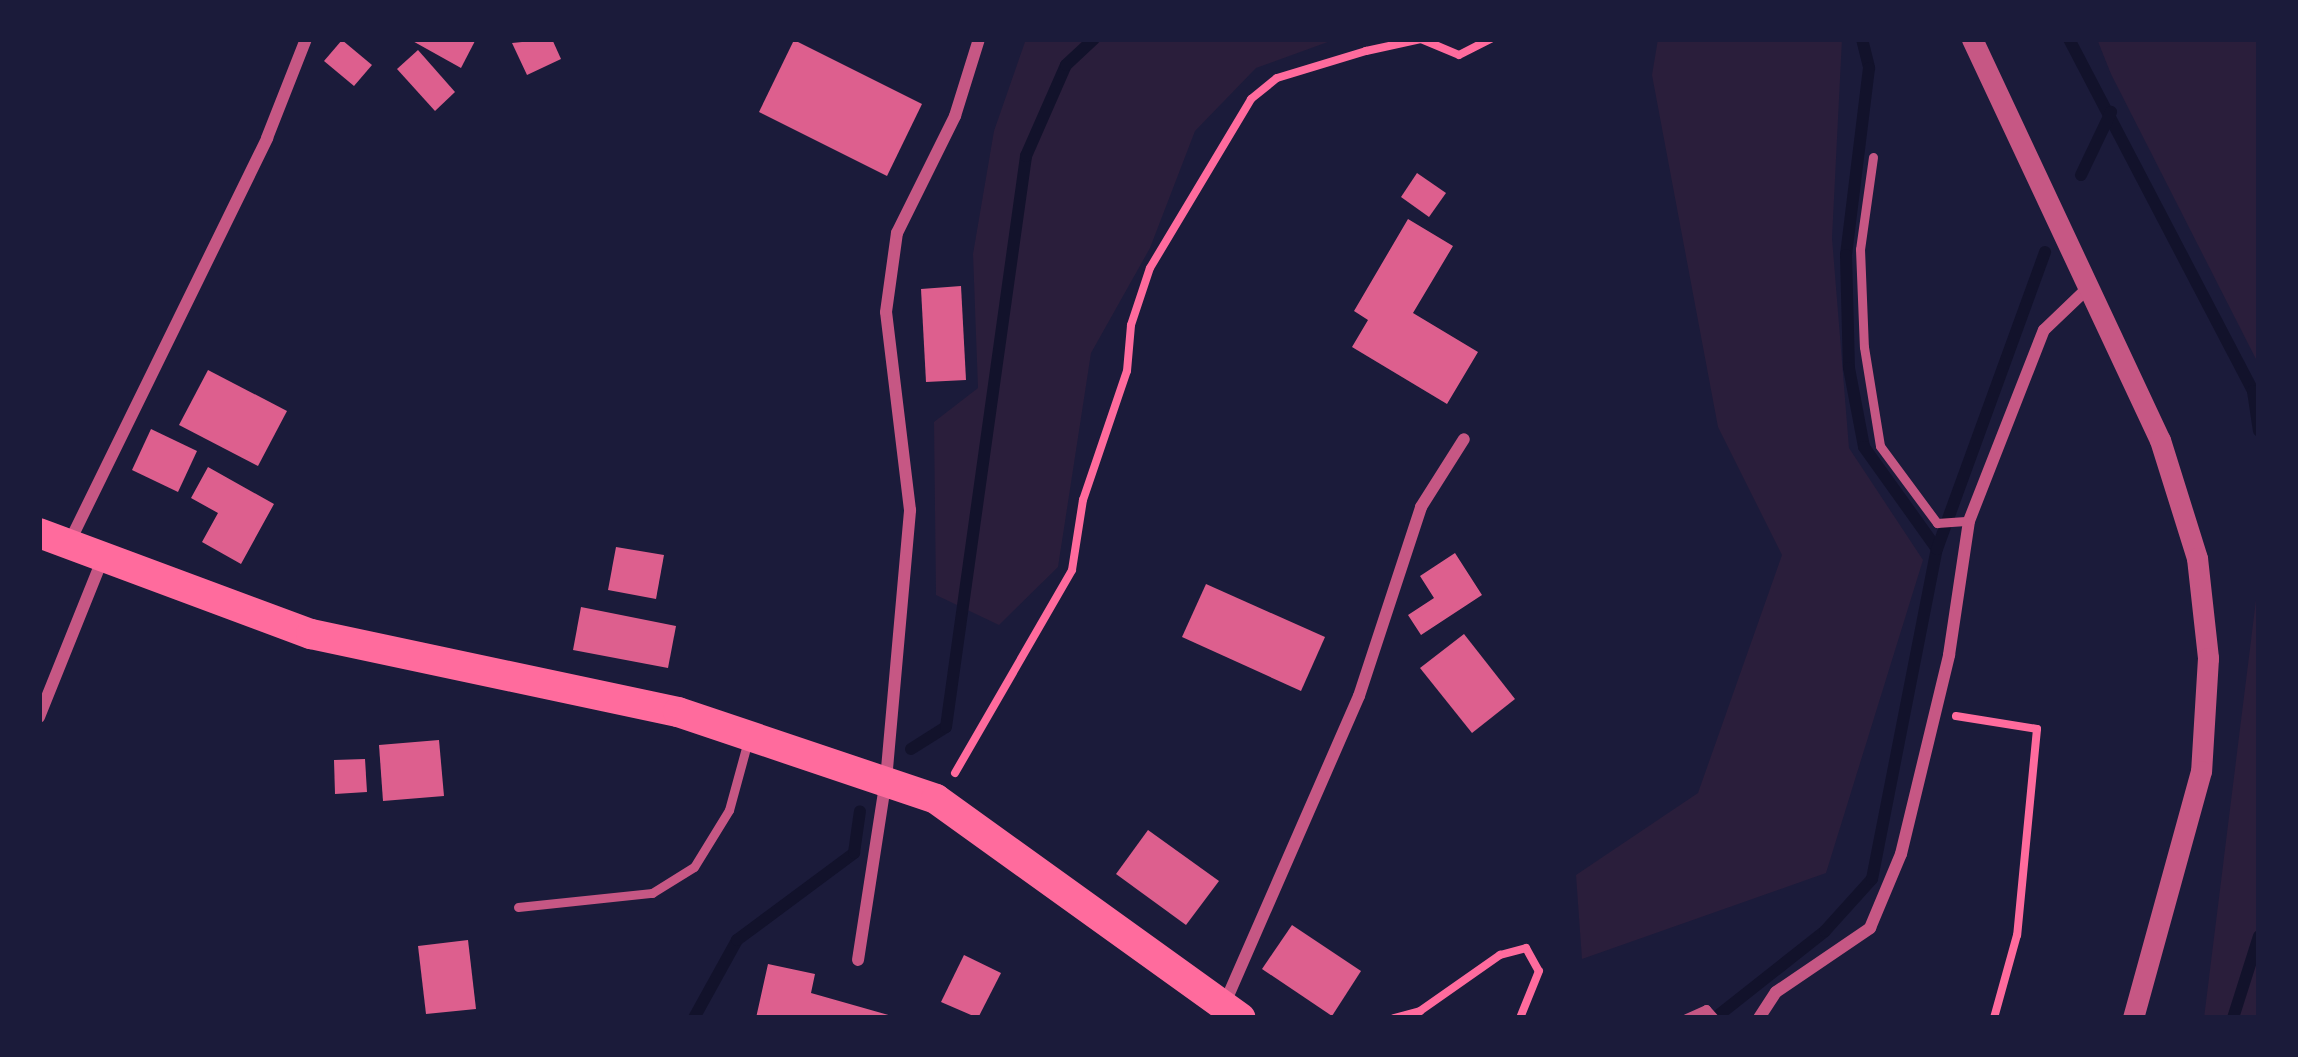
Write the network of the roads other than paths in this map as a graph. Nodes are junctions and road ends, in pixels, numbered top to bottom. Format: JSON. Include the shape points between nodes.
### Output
{"nodes":[{"id":1,"x":306,"y":39,"type":"edge"},
{"id":2,"x":979,"y":39,"type":"edge"},
{"id":3,"x":1972,"y":39,"type":"edge"},
{"id":4,"x":1873,"y":157,"type":"dead end"},
{"id":5,"x":2090,"y":286,"type":"junction"},
{"id":6,"x":1464,"y":439,"type":"dead end"},
{"id":7,"x":1964,"y":521,"type":"junction"},
{"id":8,"x":39,"y":533,"type":"edge"},
{"id":9,"x":68,"y":546,"type":"junction"},
{"id":10,"x":102,"y":560,"type":"junction"},
{"id":11,"x":39,"y":717,"type":"edge"},
{"id":12,"x":750,"y":733,"type":"junction"},
{"id":13,"x":886,"y":780,"type":"junction"},
{"id":14,"x":518,"y":907,"type":"dead end"},
{"id":15,"x":857,"y":960,"type":"dead end"},
{"id":16,"x":1229,"y":1013,"type":"edge"},
{"id":17,"x":1710,"y":1014,"type":"edge"},
{"id":18,"x":1686,"y":1018,"type":"edge"},
{"id":19,"x":1760,"y":1018,"type":"edge"},
{"id":20,"x":2133,"y":1018,"type":"edge"}],
"edges":[{"from":1,"to":9,"type":"street","via":[[268,138]]},
{"from":2,"to":13,"type":"street","via":[[955,116],[897,233],[886,312],[910,510]]},
{"from":3,"to":5,"type":"street"},
{"from":4,"to":7,"type":"lane","via":[[1860,249],[1880,446],[1937,523]]},
{"from":5,"to":7,"type":"street","via":[[2044,330]]},
{"from":5,"to":20,"type":"street","via":[[2180,500],[2207,641],[2201,771]]},
{"from":6,"to":16,"type":"street","via":[[1421,507],[1360,696]]},
{"from":7,"to":19,"type":"street","via":[[1935,714],[1901,854],[1870,928],[1776,992]]},
{"from":8,"to":9,"type":"main road"},
{"from":9,"to":10,"type":"main road"},
{"from":10,"to":11,"type":"street"},
{"from":10,"to":12,"type":"main road","via":[[311,634]]},
{"from":12,"to":13,"type":"main road"},
{"from":12,"to":14,"type":"lane","via":[[729,810],[694,867],[652,893]]},
{"from":13,"to":15,"type":"street"},
{"from":13,"to":16,"type":"main road","via":[[935,799]]},
{"from":17,"to":18,"type":"lane"}]}
